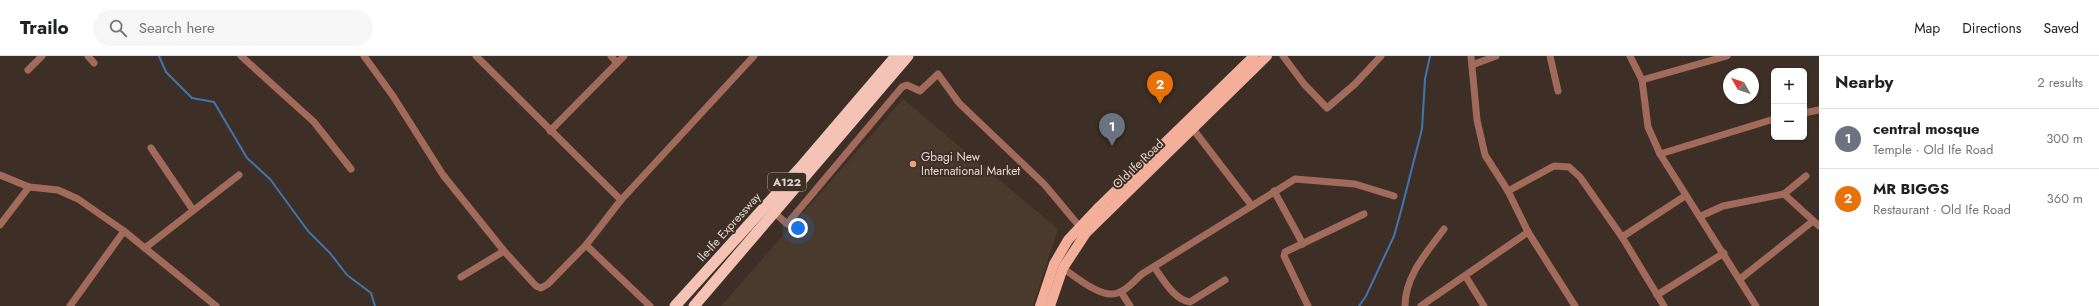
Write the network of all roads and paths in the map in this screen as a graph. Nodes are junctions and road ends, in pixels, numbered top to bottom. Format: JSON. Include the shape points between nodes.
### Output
{"nodes":[{"id":1,"x":42,"y":56,"type":"edge"},
{"id":2,"x":88,"y":56,"type":"edge"},
{"id":3,"x":241,"y":56,"type":"edge"},
{"id":4,"x":364,"y":56,"type":"edge"},
{"id":5,"x":476,"y":56,"type":"edge"},
{"id":6,"x":611,"y":56,"type":"edge"},
{"id":7,"x":624,"y":56,"type":"edge"},
{"id":8,"x":754,"y":56,"type":"edge"},
{"id":9,"x":896,"y":56,"type":"edge"},
{"id":10,"x":908,"y":56,"type":"edge"},
{"id":11,"x":1254,"y":56,"type":"edge"},
{"id":12,"x":1267,"y":56,"type":"edge"},
{"id":13,"x":1283,"y":56,"type":"edge"},
{"id":14,"x":1381,"y":56,"type":"edge"},
{"id":15,"x":1471,"y":56,"type":"edge"},
{"id":16,"x":1496,"y":56,"type":"edge"},
{"id":17,"x":1550,"y":56,"type":"edge"},
{"id":18,"x":1630,"y":56,"type":"edge"},
{"id":19,"x":1727,"y":56,"type":"edge"},
{"id":20,"x":94,"y":63,"type":"dead end"},
{"id":21,"x":617,"y":63,"type":"junction"},
{"id":22,"x":1472,"y":65,"type":"junction"},
{"id":23,"x":28,"y":70,"type":"dead end"},
{"id":24,"x":1642,"y":80,"type":"junction"},
{"id":25,"x":1231,"y":85,"type":"junction"},
{"id":26,"x":1558,"y":90,"type":"dead end"},
{"id":27,"x":1819,"y":110,"type":"edge"},
{"id":28,"x":1807,"y":112,"type":"edge"},
{"id":29,"x":1771,"y":120,"type":"edge"},
{"id":30,"x":1193,"y":129,"type":"junction"},
{"id":31,"x":550,"y":131,"type":"junction"},
{"id":32,"x":151,"y":148,"type":"dead end"},
{"id":33,"x":1660,"y":154,"type":"junction"},
{"id":34,"x":351,"y":169,"type":"dead end"},
{"id":35,"x":0,"y":175,"type":"edge"},
{"id":36,"x":239,"y":175,"type":"dead end"},
{"id":37,"x":1806,"y":176,"type":"dead end"},
{"id":38,"x":29,"y":187,"type":"junction"},
{"id":39,"x":1274,"y":191,"type":"junction"},
{"id":40,"x":1508,"y":191,"type":"junction"},
{"id":41,"x":1784,"y":194,"type":"junction"},
{"id":42,"x":1394,"y":196,"type":"dead end"},
{"id":43,"x":1685,"y":196,"type":"junction"},
{"id":44,"x":621,"y":200,"type":"junction"},
{"id":45,"x":1252,"y":206,"type":"junction"},
{"id":46,"x":193,"y":210,"type":"junction"},
{"id":47,"x":774,"y":212,"type":"junction"},
{"id":48,"x":1364,"y":214,"type":"dead end"},
{"id":49,"x":1701,"y":216,"type":"junction"},
{"id":50,"x":1813,"y":221,"type":"junction"},
{"id":51,"x":0,"y":225,"type":"edge"},
{"id":52,"x":1819,"y":226,"type":"edge"},
{"id":53,"x":1080,"y":227,"type":"junction"},
{"id":54,"x":1444,"y":229,"type":"dead end"},
{"id":55,"x":124,"y":231,"type":"junction"},
{"id":56,"x":1528,"y":232,"type":"junction"},
{"id":57,"x":1622,"y":237,"type":"junction"},
{"id":58,"x":1303,"y":244,"type":"junction"},
{"id":59,"x":586,"y":245,"type":"junction"},
{"id":60,"x":145,"y":248,"type":"junction"},
{"id":61,"x":504,"y":251,"type":"junction"},
{"id":62,"x":1724,"y":253,"type":"junction"},
{"id":63,"x":1154,"y":267,"type":"junction"},
{"id":64,"x":1063,"y":268,"type":"junction"},
{"id":65,"x":1466,"y":276,"type":"junction"},
{"id":66,"x":461,"y":277,"type":"dead end"},
{"id":67,"x":1740,"y":278,"type":"junction"},
{"id":68,"x":1225,"y":280,"type":"dead end"},
{"id":69,"x":1121,"y":292,"type":"junction"},
{"id":70,"x":1657,"y":295,"type":"junction"},
{"id":71,"x":70,"y":306,"type":"edge"},
{"id":72,"x":216,"y":306,"type":"edge"},
{"id":73,"x":650,"y":306,"type":"edge"},
{"id":74,"x":675,"y":306,"type":"edge"},
{"id":75,"x":694,"y":306,"type":"edge"},
{"id":76,"x":1040,"y":306,"type":"edge"},
{"id":77,"x":1050,"y":306,"type":"edge"},
{"id":78,"x":1130,"y":306,"type":"edge"},
{"id":79,"x":1308,"y":306,"type":"edge"},
{"id":80,"x":1405,"y":306,"type":"edge"},
{"id":81,"x":1420,"y":306,"type":"edge"},
{"id":82,"x":1484,"y":306,"type":"edge"},
{"id":83,"x":1575,"y":306,"type":"edge"},
{"id":84,"x":1664,"y":306,"type":"edge"},
{"id":85,"x":1756,"y":306,"type":"edge"}],
"edges":[{"from":1,"to":23,"type":"street"},
{"from":2,"to":20,"type":"street"},
{"from":3,"to":34,"type":"street","via":[[280,88],[314,122]]},
{"from":4,"to":61,"type":"street","via":[[443,175]]},
{"from":5,"to":31,"type":"street"},
{"from":6,"to":21,"type":"street"},
{"from":7,"to":21,"type":"street"},
{"from":8,"to":44,"type":"street"},
{"from":9,"to":74,"type":"highway","name":"Ile-Ife Expressway","number":"A122","via":[[800,168]]},
{"from":10,"to":47,"type":"highway","name":"Ile-Ife Expressway","number":"A122"},
{"from":11,"to":25,"type":"main road","name":"Old Ife Road"},
{"from":12,"to":25,"type":"main road","name":"Old Ife Road"},
{"from":13,"to":14,"type":"street","via":[[1304,84],[1327,108],[1355,84]]},
{"from":15,"to":22,"type":"street"},
{"from":16,"to":22,"type":"street"},
{"from":17,"to":26,"type":"street"},
{"from":18,"to":24,"type":"street"},
{"from":19,"to":24,"type":"street"},
{"from":21,"to":31,"type":"street"},
{"from":22,"to":40,"type":"street","via":[[1485,155]]},
{"from":24,"to":33,"type":"street","via":[[1648,126]]},
{"from":25,"to":30,"type":"main road","name":"Old Ife Road"},
{"from":25,"to":53,"type":"main road","name":"Old Ife Road"},
{"from":27,"to":28,"type":"street"},
{"from":29,"to":33,"type":"street"},
{"from":30,"to":45,"type":"street"},
{"from":30,"to":64,"type":"main road","name":"Old Ife Road","via":[[1086,233]]},
{"from":31,"to":44,"type":"street"},
{"from":32,"to":46,"type":"street"},
{"from":33,"to":43,"type":"street"},
{"from":35,"to":38,"type":"street"},
{"from":36,"to":46,"type":"street"},
{"from":37,"to":41,"type":"street"},
{"from":38,"to":51,"type":"street"},
{"from":38,"to":55,"type":"street","via":[[58,190],[68,194]]},
{"from":39,"to":42,"type":"street","via":[[1294,179],[1355,184]]},
{"from":39,"to":45,"type":"street"},
{"from":39,"to":58,"type":"street"},
{"from":40,"to":56,"type":"street"},
{"from":40,"to":57,"type":"street","via":[[1554,166],[1569,167],[1580,177]]},
{"from":41,"to":49,"type":"street","via":[[1723,206]]},
{"from":41,"to":50,"type":"street"},
{"from":43,"to":49,"type":"street"},
{"from":43,"to":57,"type":"street"},
{"from":44,"to":59,"type":"street"},
{"from":45,"to":63,"type":"street"},
{"from":46,"to":60,"type":"street"},
{"from":47,"to":53,"type":"street","via":[[787,224],[902,87],[907,85],[920,91],[938,74],[959,103],[1044,184]]},
{"from":47,"to":75,"type":"highway","name":"Ile-Ife Expressway","number":"A122"},
{"from":48,"to":58,"type":"street"},
{"from":49,"to":62,"type":"street"},
{"from":50,"to":52,"type":"street"},
{"from":50,"to":67,"type":"street"},
{"from":53,"to":76,"type":"main road","name":"Old Ife Road","via":[[1068,240],[1054,264]]},
{"from":54,"to":80,"type":"street","via":[[1420,261],[1407,286]]},
{"from":55,"to":60,"type":"street"},
{"from":55,"to":71,"type":"street"},
{"from":56,"to":65,"type":"street"},
{"from":56,"to":83,"type":"street"},
{"from":57,"to":70,"type":"street"},
{"from":58,"to":79,"type":"street","via":[[1287,251],[1284,256]]},
{"from":59,"to":61,"type":"street","via":[[541,288],[536,286]]},
{"from":59,"to":73,"type":"street"},
{"from":60,"to":72,"type":"street"},
{"from":61,"to":66,"type":"street"},
{"from":62,"to":67,"type":"street"},
{"from":62,"to":70,"type":"street"},
{"from":63,"to":68,"type":"street","via":[[1178,298],[1186,302]]},
{"from":63,"to":69,"type":"street"},
{"from":64,"to":69,"type":"street","via":[[1101,293],[1111,296]]},
{"from":64,"to":77,"type":"main road","name":"Old Ife Road"},
{"from":65,"to":81,"type":"street"},
{"from":65,"to":82,"type":"street"},
{"from":67,"to":85,"type":"street"},
{"from":69,"to":78,"type":"street"},
{"from":70,"to":84,"type":"street"}]}
